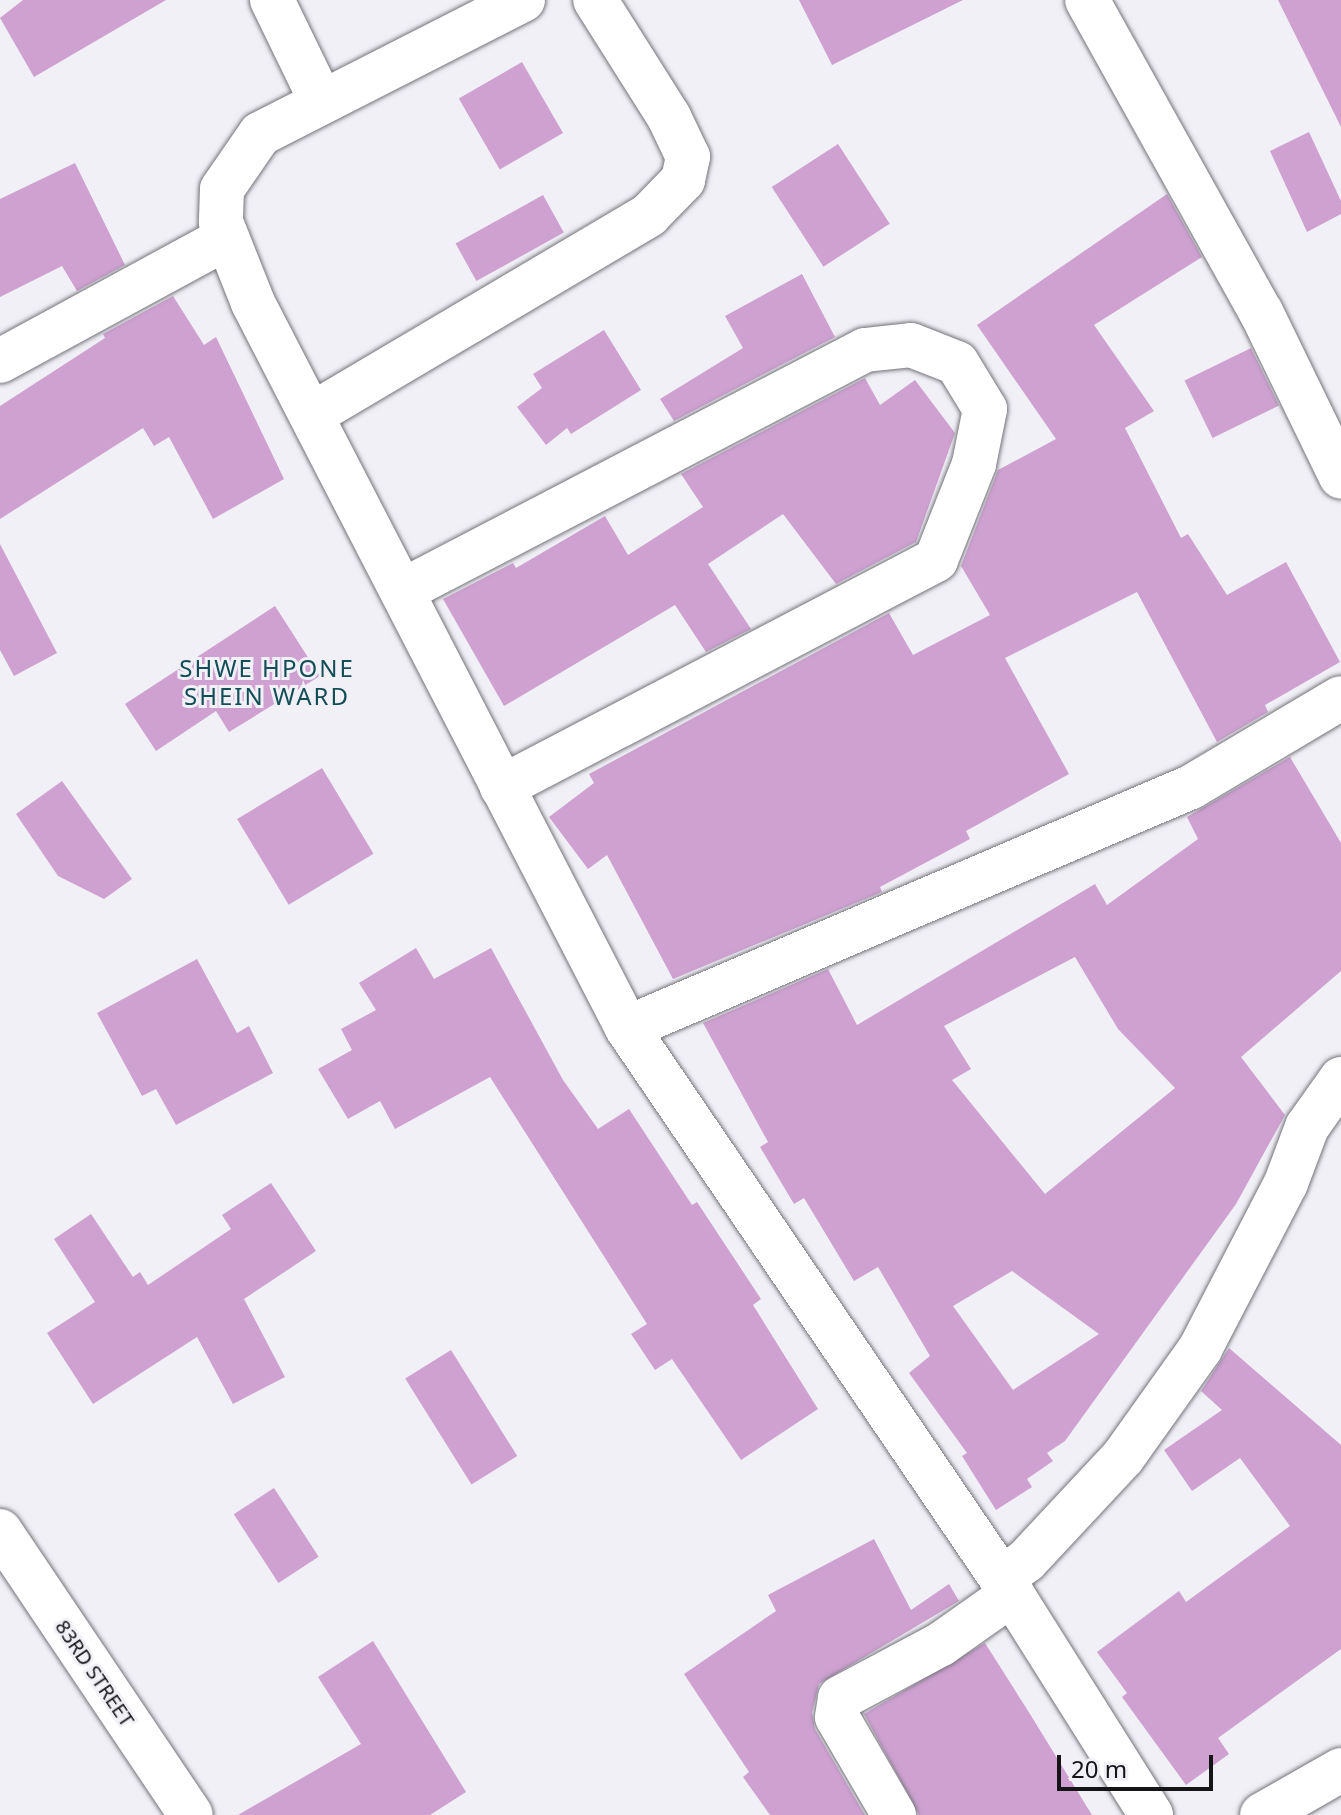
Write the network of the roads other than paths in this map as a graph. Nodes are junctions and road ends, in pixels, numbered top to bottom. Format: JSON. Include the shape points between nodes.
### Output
{"nodes":[{"id":1,"x":272,"y":0,"type":"edge"},
{"id":2,"x":523,"y":0,"type":"edge"},
{"id":3,"x":595,"y":0,"type":"edge"},
{"id":4,"x":1087,"y":0,"type":"edge"},
{"id":5,"x":321,"y":101,"type":"junction"},
{"id":6,"x":227,"y":238,"type":"junction"},
{"id":7,"x":0,"y":361,"type":"edge"},
{"id":8,"x":311,"y":415,"type":"junction"},
{"id":9,"x":1341,"y":477,"type":"edge"},
{"id":10,"x":402,"y":591,"type":"junction"},
{"id":11,"x":1341,"y":698,"type":"edge"},
{"id":12,"x":502,"y":787,"type":"junction"},
{"id":13,"x":627,"y":1028,"type":"junction"},
{"id":14,"x":1341,"y":1079,"type":"edge"},
{"id":15,"x":0,"y":1531,"type":"edge"},
{"id":16,"x":1006,"y":1586,"type":"junction"},
{"id":17,"x":1341,"y":1770,"type":"edge"},
{"id":18,"x":191,"y":1815,"type":"edge"},
{"id":19,"x":894,"y":1815,"type":"edge"},
{"id":20,"x":1151,"y":1815,"type":"edge"},
{"id":21,"x":1262,"y":1815,"type":"edge"}],
"edges":[{"from":1,"to":5,"type":"street"},
{"from":2,"to":5,"type":"street"},
{"from":3,"to":8,"type":"street","via":[[669,117],[688,157],[683,180],[649,215]]},
{"from":4,"to":9,"type":"street","via":[[1261,312]]},
{"from":5,"to":6,"type":"street","via":[[260,134],[239,158],[222,189],[221,222]]},
{"from":6,"to":7,"type":"street"},
{"from":6,"to":8,"type":"street","via":[[253,303]]},
{"from":8,"to":10,"type":"street"},
{"from":10,"to":12,"type":"street"},
{"from":10,"to":12,"type":"street","via":[[865,350],[911,345],[957,363],[985,409],[974,464],[936,560]]},
{"from":11,"to":13,"type":"street","via":[[1191,787]]},
{"from":12,"to":13,"type":"street"},
{"from":13,"to":16,"type":"street"},
{"from":14,"to":16,"type":"street","via":[[1307,1127],[1286,1183],[1200,1349],[1123,1457]]},
{"from":15,"to":18,"type":"street","name":"83RD STREET"},
{"from":16,"to":19,"type":"street","via":[[941,1644],[840,1698],[837,1717]]},
{"from":16,"to":20,"type":"street"},
{"from":17,"to":21,"type":"street"}]}
